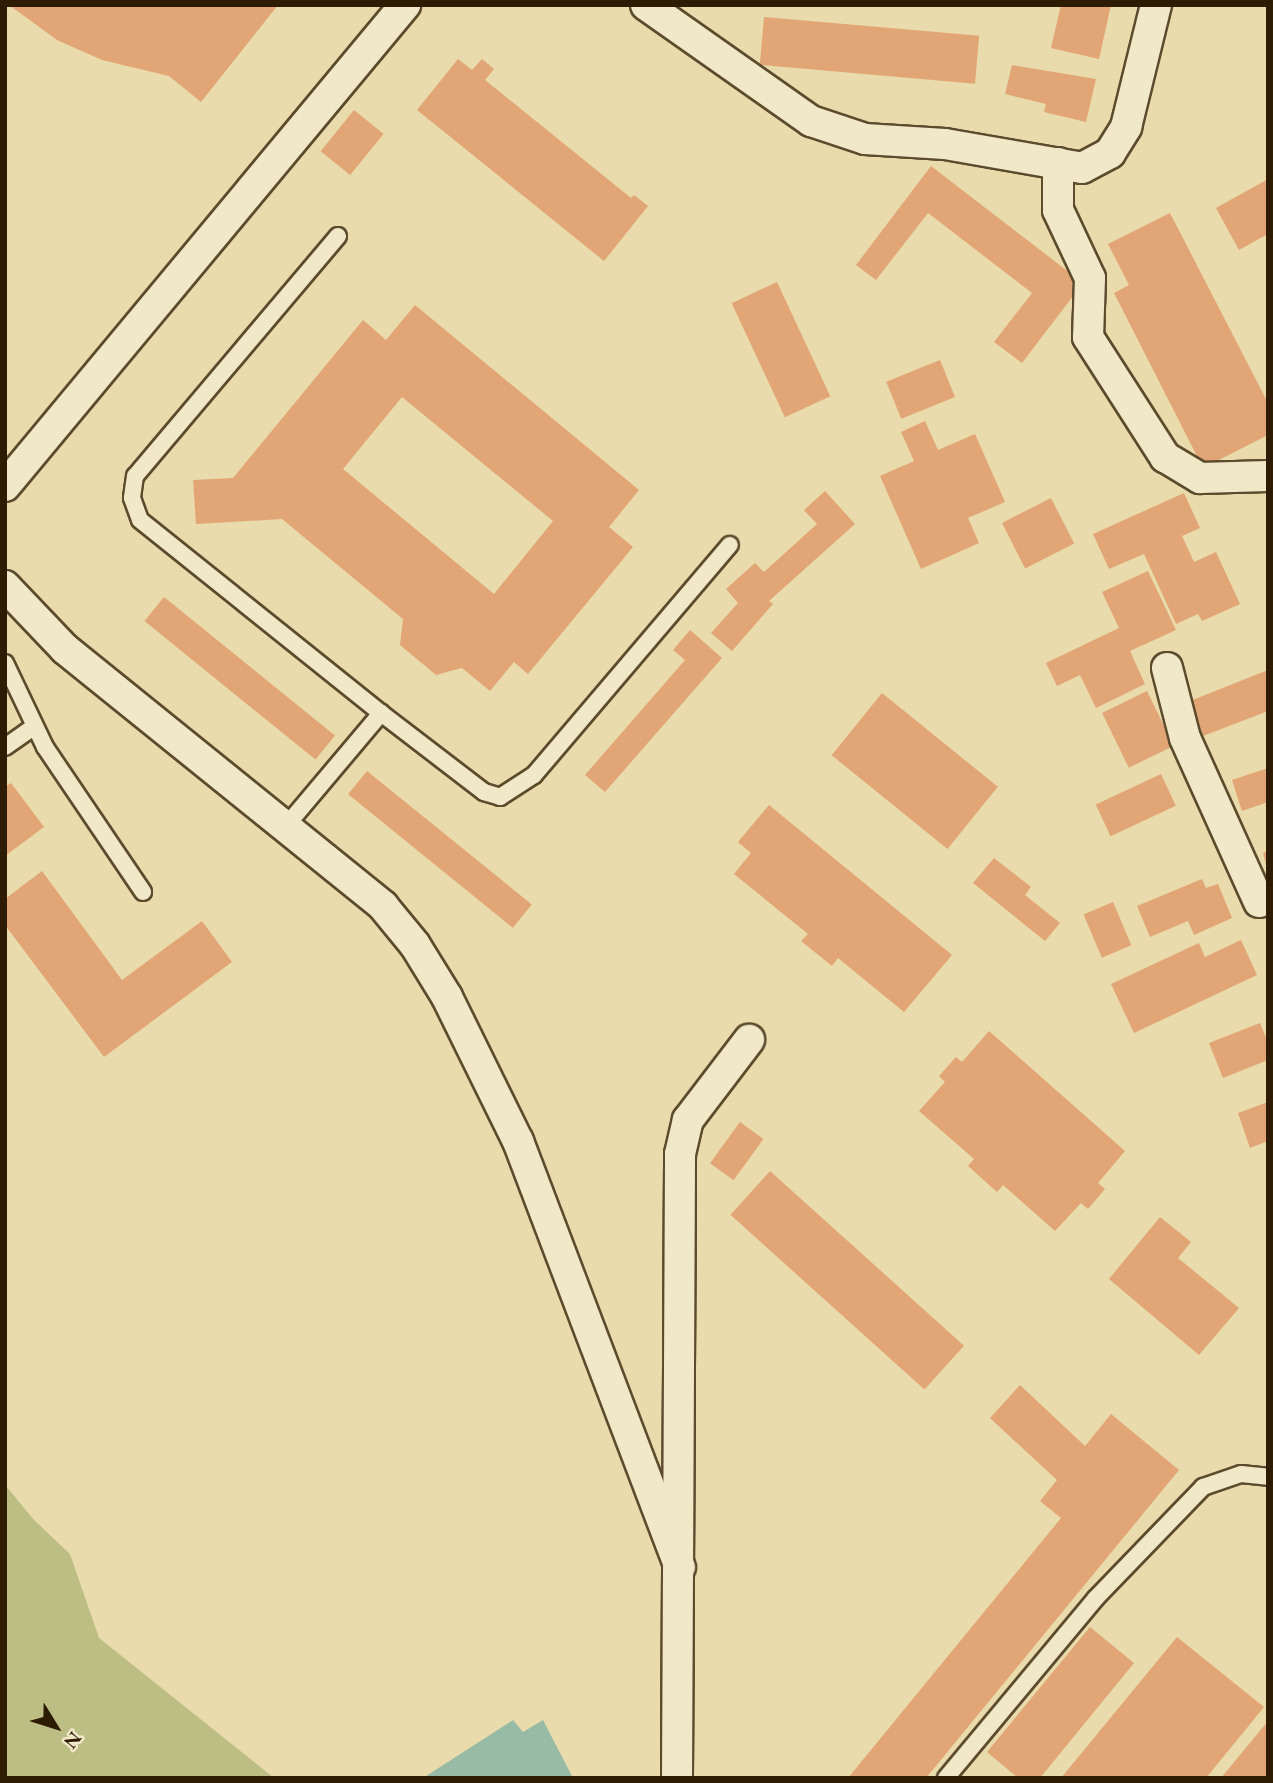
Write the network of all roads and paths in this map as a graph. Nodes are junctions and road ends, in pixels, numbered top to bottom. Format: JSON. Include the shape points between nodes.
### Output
{"nodes":[{"id":1,"x":405,"y":5,"type":"edge"},
{"id":2,"x":646,"y":5,"type":"edge"},
{"id":3,"x":1156,"y":5,"type":"edge"},
{"id":4,"x":1058,"y":163,"type":"junction"},
{"id":5,"x":338,"y":236,"type":"dead end"},
{"id":6,"x":1268,"y":476,"type":"edge"},
{"id":7,"x":5,"y":486,"type":"edge"},
{"id":8,"x":730,"y":545,"type":"dead end"},
{"id":9,"x":7,"y":594,"type":"edge"},
{"id":10,"x":5,"y":663,"type":"edge"},
{"id":11,"x":1167,"y":668,"type":"dead end"},
{"id":12,"x":381,"y":713,"type":"junction"},
{"id":13,"x":34,"y":727,"type":"junction"},
{"id":14,"x":5,"y":747,"type":"edge"},
{"id":15,"x":286,"y":826,"type":"junction"},
{"id":16,"x":144,"y":892,"type":"dead end"},
{"id":17,"x":1265,"y":909,"type":"edge"},
{"id":18,"x":749,"y":1040,"type":"dead end"},
{"id":19,"x":1268,"y":1477,"type":"edge"},
{"id":20,"x":680,"y":1567,"type":"junction"},
{"id":21,"x":677,"y":1778,"type":"edge"},
{"id":22,"x":946,"y":1778,"type":"edge"}],
"edges":[{"from":1,"to":7,"type":"street"},
{"from":2,"to":4,"type":"street","via":[[811,121],[865,139],[945,144]]},
{"from":3,"to":4,"type":"street","via":[[1126,128],[1110,153],[1082,168]]},
{"from":4,"to":6,"type":"street","via":[[1058,210],[1090,278],[1088,337],[1165,457],[1199,478]]},
{"from":5,"to":12,"type":"lane","via":[[135,476],[132,498],[140,520]]},
{"from":8,"to":12,"type":"lane","via":[[534,775],[500,797],[484,792]]},
{"from":9,"to":15,"type":"street","via":[[65,649]]},
{"from":10,"to":13,"type":"lane"},
{"from":11,"to":17,"type":"street","via":[[1185,738]]},
{"from":12,"to":15,"type":"lane"},
{"from":13,"to":14,"type":"lane"},
{"from":13,"to":16,"type":"lane"},
{"from":15,"to":20,"type":"street","via":[[383,906],[447,997],[518,1141]]},
{"from":18,"to":20,"type":"street","via":[[688,1120],[680,1154]]},
{"from":19,"to":22,"type":"lane","via":[[1241,1474],[1203,1488],[1095,1599]]},
{"from":20,"to":21,"type":"street"}]}
